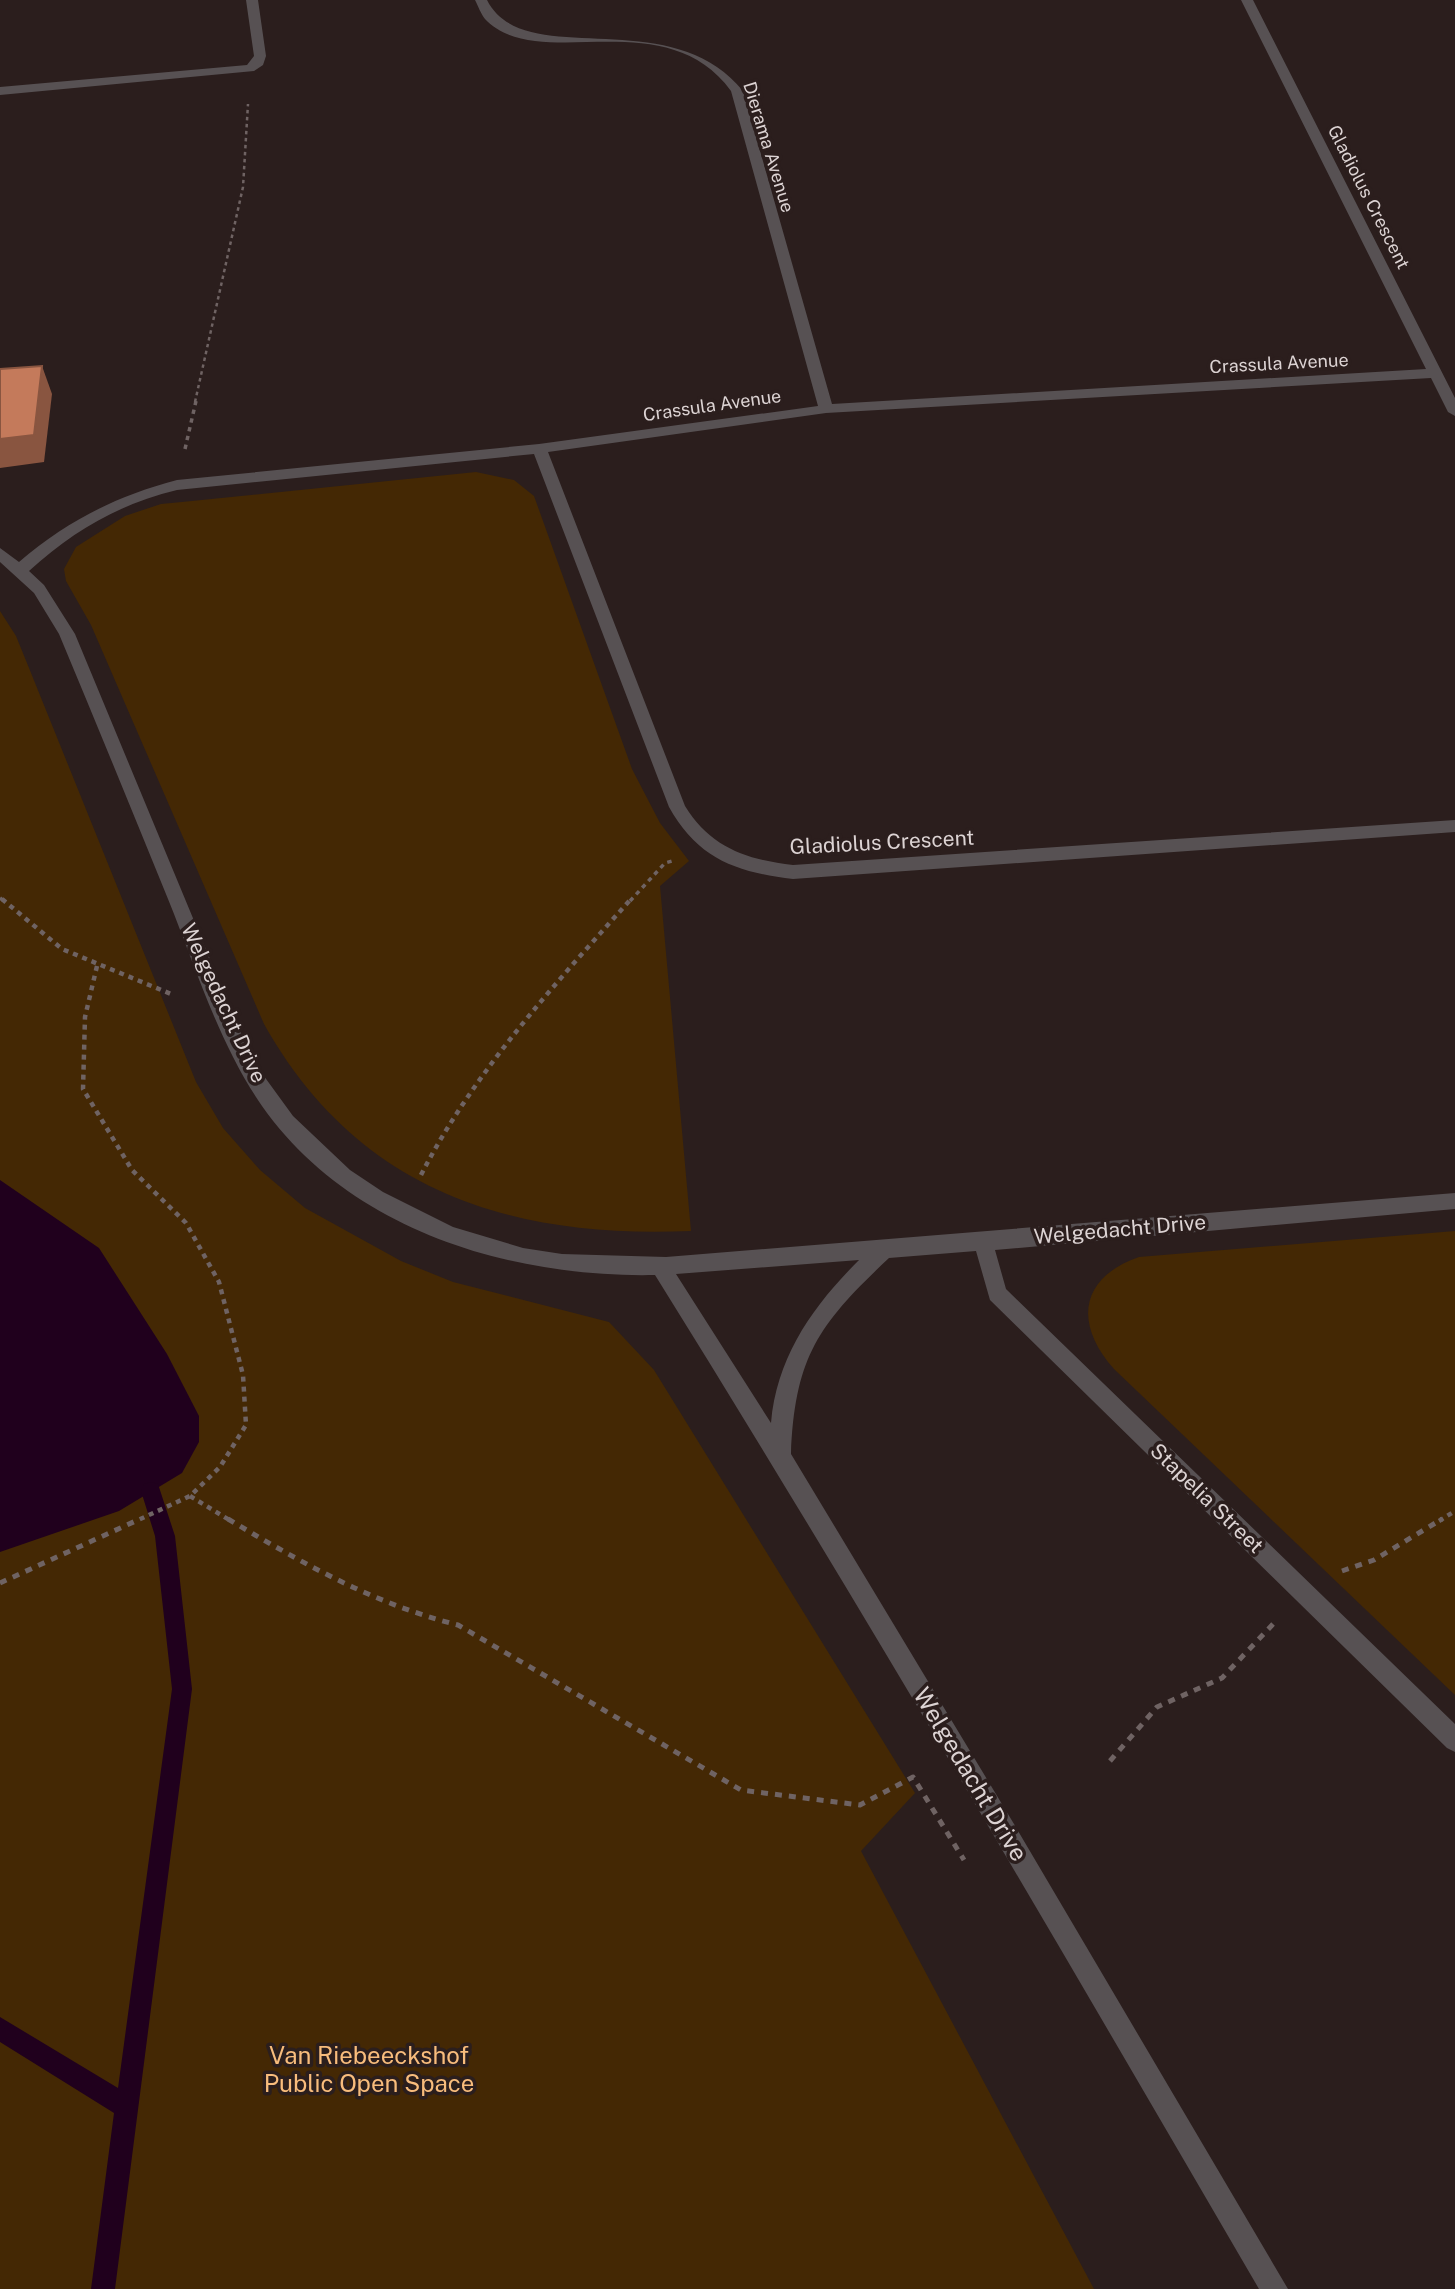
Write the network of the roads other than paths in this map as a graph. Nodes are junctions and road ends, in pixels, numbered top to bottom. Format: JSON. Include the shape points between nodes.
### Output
{"nodes":[{"id":1,"x":252,"y":0,"type":"edge"},
{"id":2,"x":481,"y":0,"type":"edge"},
{"id":3,"x":1247,"y":0,"type":"edge"},
{"id":4,"x":0,"y":90,"type":"edge"},
{"id":5,"x":1436,"y":373,"type":"junction"},
{"id":6,"x":827,"y":409,"type":"junction"},
{"id":7,"x":1455,"y":412,"type":"edge"},
{"id":8,"x":539,"y":449,"type":"junction"},
{"id":9,"x":0,"y":553,"type":"edge"},
{"id":10,"x":20,"y":570,"type":"junction"},
{"id":11,"x":1455,"y":826,"type":"edge"},
{"id":12,"x":1455,"y":1202,"type":"edge"},
{"id":13,"x":983,"y":1241,"type":"junction"},
{"id":14,"x":884,"y":1250,"type":"junction"},
{"id":15,"x":659,"y":1264,"type":"junction"},
{"id":16,"x":780,"y":1456,"type":"junction"},
{"id":17,"x":1455,"y":1740,"type":"edge"},
{"id":18,"x":1274,"y":2289,"type":"edge"}],
"edges":[{"from":1,"to":4,"type":"street","via":[[260,56],[250,68]]},
{"from":2,"to":6,"type":"street","name":"Dierama Avenue","via":[[494,21],[521,33],[614,35],[662,42],[702,56],[730,78]]},
{"from":3,"to":5,"type":"street","name":"Gladiolus Crescent"},
{"from":5,"to":6,"type":"street","name":"Crassula Avenue"},
{"from":5,"to":7,"type":"street","name":"Gladiolus Crescent"},
{"from":6,"to":8,"type":"street","name":"Crassula Avenue"},
{"from":8,"to":10,"type":"street","name":"Crassula Avenue","via":[[177,485],[99,510],[54,539]]},
{"from":8,"to":11,"type":"street","name":"Gladiolus Crescent","via":[[677,807],[709,847],[740,863],[793,872]]},
{"from":9,"to":10,"type":"street","name":"Welgedacht Drive"},
{"from":10,"to":15,"type":"street","name":"Welgedacht Drive","via":[[39,589],[67,634],[226,1018],[257,1081],[284,1119],[357,1187],[452,1236],[559,1263]]},
{"from":12,"to":13,"type":"street","name":"Welgedacht Drive"},
{"from":13,"to":14,"type":"street","name":"Welgedacht Drive"},
{"from":13,"to":17,"type":"street","name":"Stapelia Street","via":[[997,1294]]},
{"from":14,"to":15,"type":"street","name":"Welgedacht Drive"},
{"from":14,"to":16,"type":"street","via":[[818,1317],[790,1373]]},
{"from":15,"to":16,"type":"street","name":"Welgedacht Drive"},
{"from":16,"to":18,"type":"street","name":"Welgedacht Drive"}]}
